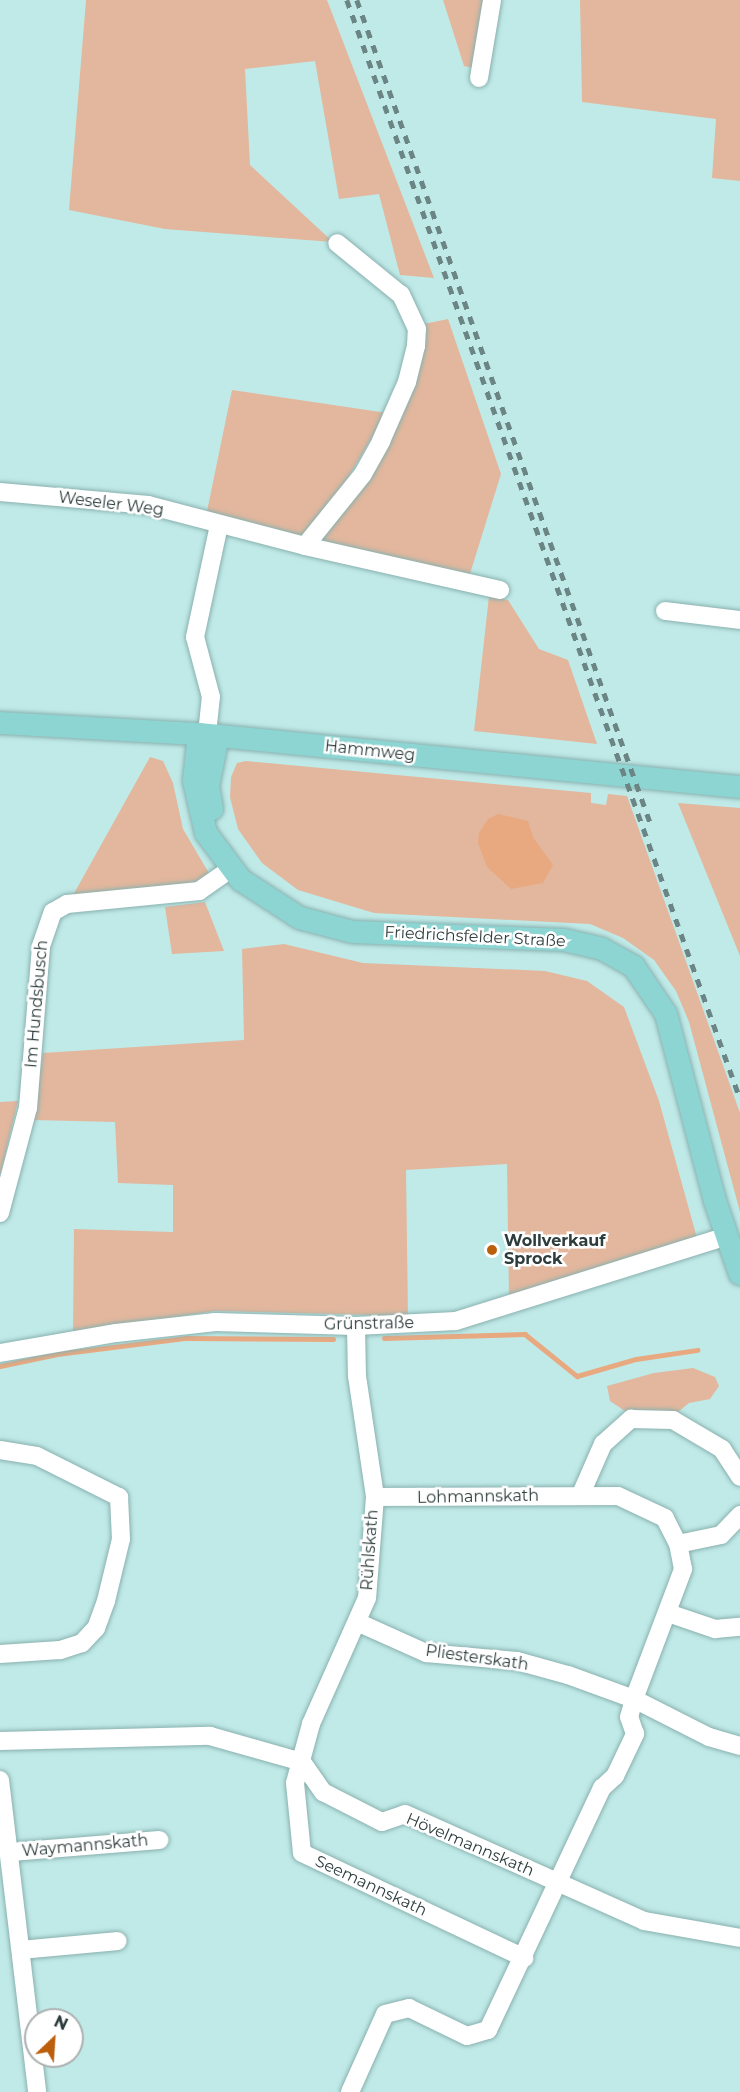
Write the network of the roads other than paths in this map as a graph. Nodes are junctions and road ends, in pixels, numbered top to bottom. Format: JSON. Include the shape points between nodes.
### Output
{"nodes":[{"id":1,"x":492,"y":0,"type":"edge"},
{"id":2,"x":479,"y":78,"type":"dead end"},
{"id":3,"x":337,"y":243,"type":"dead end"},
{"id":4,"x":0,"y":492,"type":"edge"},
{"id":5,"x":219,"y":525,"type":"junction"},
{"id":6,"x":305,"y":546,"type":"junction"},
{"id":7,"x":500,"y":590,"type":"dead end"},
{"id":8,"x":665,"y":611,"type":"dead end"},
{"id":9,"x":740,"y":620,"type":"edge"},
{"id":10,"x":0,"y":723,"type":"edge"},
{"id":11,"x":208,"y":735,"type":"junction"},
{"id":12,"x":740,"y":787,"type":"edge"},
{"id":13,"x":228,"y":863,"type":"junction"},
{"id":14,"x":0,"y":1212,"type":"edge"},
{"id":15,"x":727,"y":1236,"type":"junction"},
{"id":16,"x":740,"y":1274,"type":"edge"},
{"id":17,"x":356,"y":1326,"type":"junction"},
{"id":18,"x":0,"y":1353,"type":"edge"},
{"id":19,"x":0,"y":1450,"type":"edge"},
{"id":20,"x":740,"y":1477,"type":"edge"},
{"id":21,"x":581,"y":1494,"type":"junction"},
{"id":22,"x":375,"y":1497,"type":"junction"},
{"id":23,"x":740,"y":1515,"type":"edge"},
{"id":24,"x":678,"y":1544,"type":"junction"},
{"id":25,"x":668,"y":1613,"type":"junction"},
{"id":26,"x":357,"y":1622,"type":"junction"},
{"id":27,"x":740,"y":1627,"type":"edge"},
{"id":28,"x":0,"y":1654,"type":"edge"},
{"id":29,"x":634,"y":1699,"type":"junction"},
{"id":30,"x":0,"y":1742,"type":"edge"},
{"id":31,"x":740,"y":1746,"type":"edge"},
{"id":32,"x":302,"y":1762,"type":"junction"},
{"id":33,"x":0,"y":1780,"type":"edge"},
{"id":34,"x":160,"y":1840,"type":"dead end"},
{"id":35,"x":11,"y":1852,"type":"junction"},
{"id":36,"x":559,"y":1883,"type":"junction"},
{"id":37,"x":9,"y":1921,"type":"edge"},
{"id":38,"x":740,"y":1938,"type":"edge"},
{"id":39,"x":118,"y":1941,"type":"dead end"},
{"id":40,"x":21,"y":1950,"type":"junction"},
{"id":41,"x":524,"y":1958,"type":"junction"},
{"id":42,"x":37,"y":2092,"type":"edge"},
{"id":43,"x":350,"y":2092,"type":"edge"}],
"edges":[{"from":1,"to":2,"type":"street"},
{"from":3,"to":6,"type":"street","via":[[401,295],[417,329],[416,346],[407,382],[381,441],[331,518]]},
{"from":4,"to":5,"type":"street","name":"Weseler Weg","via":[[148,505]]},
{"from":5,"to":6,"type":"street","name":"Weseler Weg"},
{"from":5,"to":11,"type":"street","via":[[195,637],[211,697]]},
{"from":6,"to":7,"type":"street","name":"Weseler Weg"},
{"from":8,"to":9,"type":"street"},
{"from":10,"to":11,"type":"main road","name":"Hammweg"},
{"from":11,"to":12,"type":"main road","name":"Hammweg"},
{"from":11,"to":13,"type":"main road","via":[[208,786]]},
{"from":13,"to":14,"type":"street","name":"Im Hundsbusch","via":[[199,891],[67,904],[53,912],[41,946],[28,1108]]},
{"from":13,"to":15,"type":"main road","name":"Friedrichsfelder Straße","via":[[260,895],[300,918],[353,932],[564,940],[602,949],[634,967],[666,1014]]},
{"from":15,"to":16,"type":"main road","name":"Friedrichsfelder Straße"},
{"from":15,"to":17,"type":"street","name":"Grünstraße","via":[[456,1321]]},
{"from":17,"to":18,"type":"street","name":"Grünstraße","via":[[215,1322],[116,1333]]},
{"from":17,"to":22,"type":"street","name":"Rühlskath","via":[[357,1376]]},
{"from":19,"to":28,"type":"street","via":[[37,1456],[119,1497],[121,1539],[103,1610],[96,1628],[82,1643],[60,1650]]},
{"from":20,"to":21,"type":"street","via":[[722,1449],[673,1420],[631,1419],[603,1444]]},
{"from":21,"to":22,"type":"street","name":"Lohmannskath","via":[[471,1500]]},
{"from":21,"to":24,"type":"street","name":"Lohmannskath","via":[[618,1496],[665,1518]]},
{"from":22,"to":26,"type":"street","name":"Rühlskath","via":[[367,1598]]},
{"from":23,"to":24,"type":"street","via":[[721,1535]]},
{"from":24,"to":25,"type":"street","name":"Lohmannskath","via":[[683,1569]]},
{"from":25,"to":27,"type":"street","via":[[715,1629]]},
{"from":25,"to":29,"type":"street","name":"Lohmannskath"},
{"from":26,"to":29,"type":"street","name":"Pliesterskath","via":[[426,1653],[517,1661]]},
{"from":26,"to":32,"type":"street","name":"Rühlskath","via":[[311,1724]]},
{"from":29,"to":31,"type":"street","via":[[709,1737]]},
{"from":29,"to":36,"type":"street","name":"Lohmannskath","via":[[629,1717],[635,1734],[615,1776],[602,1788]]},
{"from":30,"to":32,"type":"street","via":[[210,1736]]},
{"from":32,"to":36,"type":"street","name":"Hövelmannskath","via":[[323,1792],[382,1822],[405,1814]]},
{"from":32,"to":41,"type":"street","name":"Seemannskath","via":[[295,1783],[302,1853]]},
{"from":33,"to":35,"type":"street","name":"Waymannskath"},
{"from":34,"to":35,"type":"street","name":"Waymannskath"},
{"from":35,"to":37,"type":"street","name":"Waymannskath"},
{"from":36,"to":38,"type":"street","name":"Hövelmannskath","via":[[644,1921]]},
{"from":36,"to":41,"type":"street"},
{"from":37,"to":40,"type":"street","name":"Waymannskath"},
{"from":39,"to":40,"type":"street"},
{"from":40,"to":42,"type":"street","name":"Waymannskath"},
{"from":41,"to":43,"type":"street","via":[[488,2030],[467,2036],[409,2008],[385,2014]]}]}
